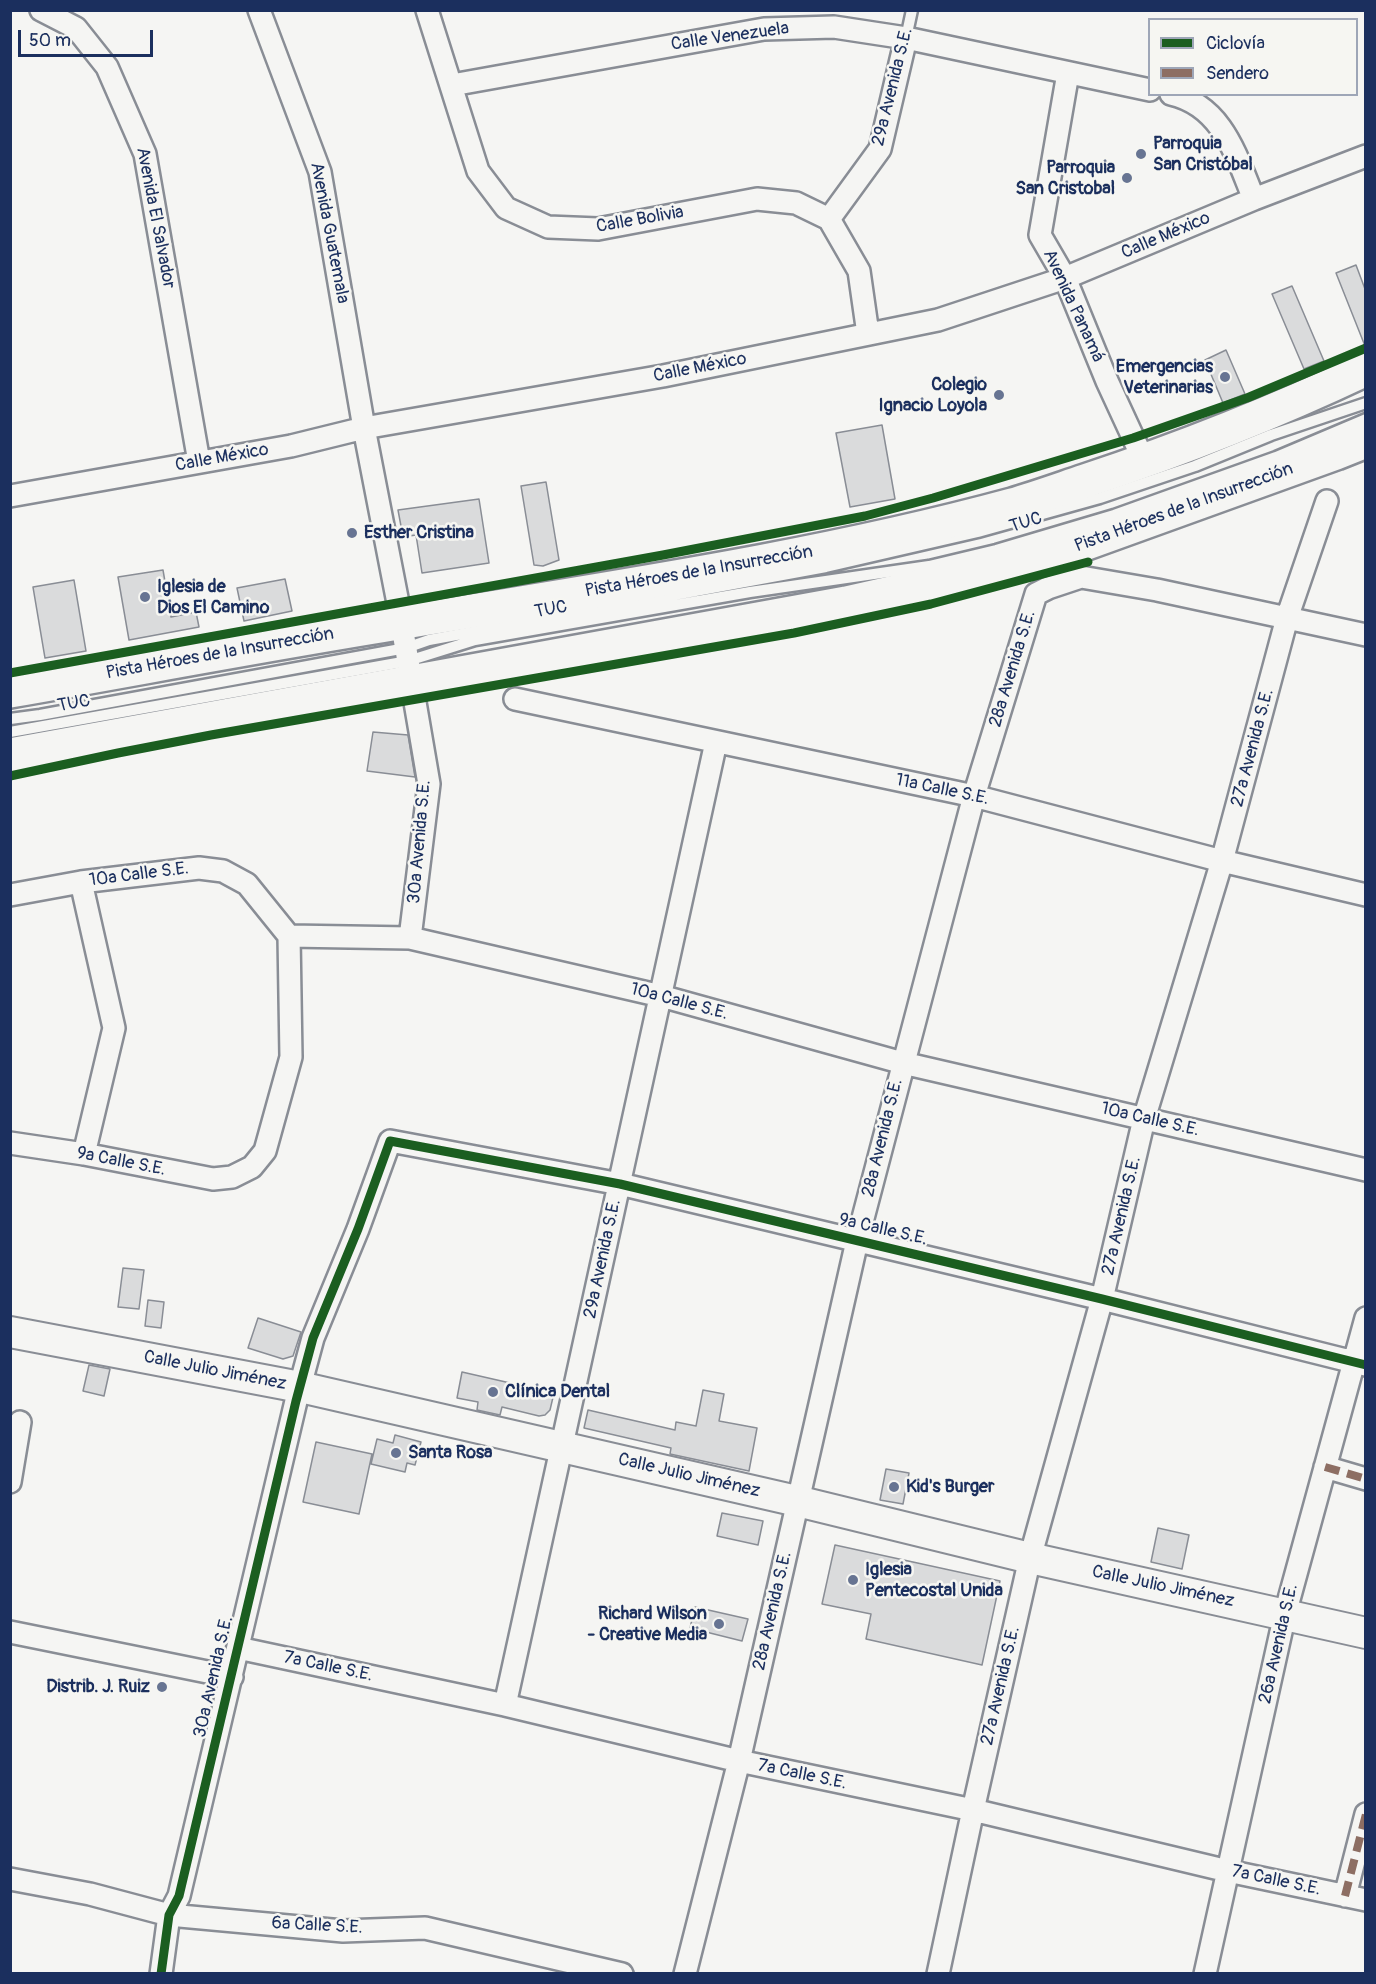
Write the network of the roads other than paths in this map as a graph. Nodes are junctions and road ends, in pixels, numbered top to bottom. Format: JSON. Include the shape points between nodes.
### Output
{"nodes":[{"id":1,"x":41,"y":10,"type":"edge"},
{"id":2,"x":259,"y":10,"type":"edge"},
{"id":3,"x":427,"y":10,"type":"edge"},
{"id":4,"x":912,"y":10,"type":"edge"},
{"id":5,"x":906,"y":38,"type":"junction"},
{"id":6,"x":1068,"y":73,"type":"junction"},
{"id":7,"x":452,"y":85,"type":"junction"},
{"id":8,"x":1148,"y":90,"type":"edge"},
{"id":9,"x":1178,"y":96,"type":"edge"},
{"id":10,"x":1365,"y":156,"type":"edge"},
{"id":11,"x":1254,"y":199,"type":"junction"},
{"id":12,"x":829,"y":219,"type":"junction"},
{"id":13,"x":1065,"y":278,"type":"junction"},
{"id":14,"x":868,"y":334,"type":"junction"},
{"id":15,"x":1365,"y":369,"type":"edge"},
{"id":16,"x":1365,"y":403,"type":"edge"},
{"id":17,"x":1365,"y":419,"type":"edge"},
{"id":18,"x":364,"y":428,"type":"junction"},
{"id":19,"x":1365,"y":441,"type":"edge"},
{"id":20,"x":1144,"y":461,"type":"junction"},
{"id":21,"x":199,"y":462,"type":"junction"},
{"id":22,"x":10,"y":496,"type":"edge"},
{"id":23,"x":1327,"y":501,"type":"dead end"},
{"id":24,"x":1287,"y":618,"type":"junction"},
{"id":25,"x":1365,"y":635,"type":"edge"},
{"id":26,"x":407,"y":653,"type":"junction"},
{"id":27,"x":10,"y":691,"type":"edge"},
{"id":28,"x":515,"y":699,"type":"dead end"},
{"id":29,"x":10,"y":719,"type":"edge"},
{"id":30,"x":10,"y":732,"type":"edge"},
{"id":31,"x":716,"y":742,"type":"junction"},
{"id":32,"x":10,"y":755,"type":"edge"},
{"id":33,"x":974,"y":796,"type":"junction"},
{"id":34,"x":1222,"y":861,"type":"junction"},
{"id":35,"x":81,"y":882,"type":"junction"},
{"id":36,"x":10,"y":895,"type":"edge"},
{"id":37,"x":1365,"y":895,"type":"edge"},
{"id":38,"x":289,"y":936,"type":"junction"},
{"id":39,"x":410,"y":938,"type":"junction"},
{"id":40,"x":662,"y":996,"type":"junction"},
{"id":41,"x":903,"y":1063,"type":"junction"},
{"id":42,"x":1144,"y":1119,"type":"junction"},
{"id":43,"x":390,"y":1141,"type":"joint"},
{"id":44,"x":10,"y":1143,"type":"edge"},
{"id":45,"x":84,"y":1154,"type":"junction"},
{"id":46,"x":1365,"y":1170,"type":"edge"},
{"id":47,"x":620,"y":1184,"type":"junction"},
{"id":48,"x":857,"y":1241,"type":"junction"},
{"id":49,"x":1102,"y":1299,"type":"junction"},
{"id":50,"x":1365,"y":1318,"type":"edge"},
{"id":51,"x":10,"y":1332,"type":"edge"},
{"id":52,"x":1359,"y":1364,"type":"edge"},
{"id":53,"x":300,"y":1387,"type":"junction"},
{"id":54,"x":20,"y":1422,"type":"dead end"},
{"id":55,"x":562,"y":1447,"type":"junction"},
{"id":56,"x":1325,"y":1467,"type":"junction"},
{"id":57,"x":1365,"y":1479,"type":"edge"},
{"id":58,"x":10,"y":1482,"type":"edge"},
{"id":59,"x":797,"y":1501,"type":"junction"},
{"id":60,"x":1030,"y":1558,"type":"junction"},
{"id":61,"x":1285,"y":1614,"type":"junction"},
{"id":62,"x":10,"y":1632,"type":"edge"},
{"id":63,"x":1365,"y":1633,"type":"edge"},
{"id":64,"x":238,"y":1648,"type":"junction"},
{"id":65,"x":232,"y":1677,"type":"junction"},
{"id":66,"x":505,"y":1705,"type":"junction"},
{"id":67,"x":739,"y":1761,"type":"junction"},
{"id":68,"x":973,"y":1810,"type":"junction"},
{"id":69,"x":1365,"y":1814,"type":"edge"},
{"id":70,"x":1228,"y":1870,"type":"junction"},
{"id":71,"x":10,"y":1879,"type":"edge"},
{"id":72,"x":1355,"y":1898,"type":"edge"},
{"id":73,"x":169,"y":1915,"type":"junction"},
{"id":74,"x":161,"y":1974,"type":"edge"},
{"id":75,"x":622,"y":1974,"type":"edge"},
{"id":76,"x":685,"y":1974,"type":"edge"},
{"id":77,"x":938,"y":1974,"type":"edge"},
{"id":78,"x":1205,"y":1974,"type":"edge"}],
"edges":[{"from":1,"to":21,"type":"street","name":"Avenida El Salvador","via":[[76,28],[107,67],[145,154]]},
{"from":2,"to":18,"type":"street","name":"Avenida Guatemala","via":[[320,172]]},
{"from":3,"to":7,"type":"street","name":"Calle Bolivia"},
{"from":4,"to":5,"type":"lane","name":"29a Avenida S.E."},
{"from":5,"to":6,"type":"street","name":"Calle Venezuela"},
{"from":5,"to":7,"type":"street","name":"Calle Venezuela","via":[[834,27],[764,29]]},
{"from":5,"to":12,"type":"street","name":"29a Avenida S.E.","via":[[880,149]]},
{"from":6,"to":8,"type":"street","name":"Calle Venezuela"},
{"from":6,"to":13,"type":"street","name":"Avenida Panamá","via":[[1040,235]]},
{"from":7,"to":12,"type":"street","name":"Calle Bolivia","via":[[478,171],[506,208],[548,227],[598,229],[758,199],[796,203]]},
{"from":9,"to":11,"type":"street","via":[[1207,111],[1227,135]]},
{"from":10,"to":11,"type":"street","name":"Calle México"},
{"from":11,"to":13,"type":"street","name":"Calle México"},
{"from":12,"to":14,"type":"street","via":[[859,271]]},
{"from":13,"to":14,"type":"street","name":"Calle México","via":[[938,320]]},
{"from":13,"to":20,"type":"street","name":"Avenida Panamá"},
{"from":14,"to":18,"type":"street","name":"Calle México","via":[[663,376]]},
{"from":15,"to":20,"type":"main road","name":"Pista Héroes de la Insurrección","via":[[1222,433]]},
{"from":16,"to":26,"type":"lane","name":"TUC","via":[[1185,470],[978,532],[826,567],[429,639]]},
{"from":17,"to":26,"type":"lane","name":"TUC","via":[[1276,457],[1113,515],[940,564],[750,592],[475,640],[436,651]]},
{"from":18,"to":21,"type":"street","name":"Calle México"},
{"from":18,"to":26,"type":"street","name":"30a Avenida S.E."},
{"from":19,"to":26,"type":"main road","name":"Pista Héroes de la Insurrección","via":[[1084,544],[846,603]]},
{"from":20,"to":26,"type":"main road","name":"Pista Héroes de la Insurrección","via":[[1016,503],[926,527],[610,589]]},
{"from":21,"to":22,"type":"street","name":"Calle México"},
{"from":23,"to":24,"type":"street","name":"27a Avenida S.E."},
{"from":24,"to":25,"type":"street"},
{"from":24,"to":33,"type":"street","name":"28a Avenida S.E.","via":[[1081,577],[1036,594]]},
{"from":24,"to":34,"type":"street","name":"27a Avenida S.E."},
{"from":26,"to":27,"type":"main road","name":"Pista Héroes de la Insurrección"},
{"from":26,"to":29,"type":"lane","name":"TUC"},
{"from":26,"to":30,"type":"lane","name":"TUC"},
{"from":26,"to":32,"type":"main road","name":"Pista Héroes de la Insurrección"},
{"from":26,"to":39,"type":"street","name":"30a Avenida S.E.","via":[[429,784]]},
{"from":28,"to":31,"type":"street","name":"11a Calle S.E."},
{"from":31,"to":33,"type":"street","name":"11a Calle S.E."},
{"from":31,"to":40,"type":"street","name":"29a Avenida S.E."},
{"from":33,"to":34,"type":"street","name":"11a Calle S.E."},
{"from":33,"to":41,"type":"street","name":"28a Avenida S.E."},
{"from":34,"to":37,"type":"street","name":"11a Calle S.E."},
{"from":34,"to":42,"type":"street","name":"27a Avenida S.E."},
{"from":35,"to":36,"type":"street","name":"10a Calle S.E."},
{"from":35,"to":38,"type":"street","name":"10a Calle S.E.","via":[[199,867],[223,872],[247,884]]},
{"from":35,"to":45,"type":"street","via":[[114,1028]]},
{"from":38,"to":39,"type":"street","name":"10a Calle S.E."},
{"from":38,"to":45,"type":"street","name":"9a Calle S.E.","via":[[291,1057],[265,1151],[252,1167],[232,1177],[213,1179]]},
{"from":39,"to":40,"type":"street","name":"10a Calle S.E."},
{"from":40,"to":41,"type":"street","name":"10a Calle S.E."},
{"from":40,"to":47,"type":"street","name":"29a Avenida S.E."},
{"from":41,"to":42,"type":"street","name":"10a Calle S.E."},
{"from":41,"to":48,"type":"street","name":"28a Avenida S.E."},
{"from":42,"to":46,"type":"street","name":"10a Calle S.E."},
{"from":42,"to":49,"type":"street","name":"27a Avenida S.E."},
{"from":43,"to":47,"type":"street","name":"9a Calle S.E."},
{"from":43,"to":53,"type":"street","name":"30a Avenida S.E.","via":[[313,1338]]},
{"from":44,"to":45,"type":"street","name":"9a Calle S.E."},
{"from":47,"to":48,"type":"street","name":"9a Calle S.E."},
{"from":47,"to":55,"type":"street","name":"29a Avenida S.E."},
{"from":48,"to":49,"type":"street","name":"9a Calle S.E."},
{"from":48,"to":59,"type":"street","name":"28a Avenida S.E."},
{"from":49,"to":52,"type":"street","name":"9a Calle S.E."},
{"from":49,"to":60,"type":"street","name":"27a Avenida S.E."},
{"from":50,"to":52,"type":"street","name":"26a Avenida S.E."},
{"from":51,"to":53,"type":"main road","name":"Calle Julio Jiménez"},
{"from":52,"to":56,"type":"street","name":"26a Avenida S.E."},
{"from":53,"to":55,"type":"main road","name":"Calle Julio Jiménez"},
{"from":53,"to":64,"type":"street","name":"30a Avenida S.E."},
{"from":54,"to":58,"type":"street"},
{"from":55,"to":59,"type":"main road","name":"Calle Julio Jiménez"},
{"from":55,"to":66,"type":"street","name":"29a Avenida S.E."},
{"from":56,"to":57,"type":"street"},
{"from":56,"to":61,"type":"street","name":"26a Avenida S.E."},
{"from":59,"to":60,"type":"main road","name":"Calle Julio Jiménez"},
{"from":59,"to":67,"type":"street","name":"28a Avenida S.E."},
{"from":60,"to":61,"type":"main road","name":"Calle Julio Jiménez"},
{"from":60,"to":68,"type":"street","name":"27a Avenida S.E."},
{"from":61,"to":63,"type":"main road","name":"Calle Julio Jiménez"},
{"from":61,"to":70,"type":"street","name":"26a Avenida S.E."},
{"from":62,"to":65,"type":"street"},
{"from":64,"to":65,"type":"street","name":"30a Avenida S.E."},
{"from":64,"to":66,"type":"street","name":"7a Calle S.E."},
{"from":65,"to":73,"type":"street","name":"30a Avenida S.E.","via":[[179,1896]]},
{"from":66,"to":67,"type":"street","name":"7a Calle S.E."},
{"from":67,"to":68,"type":"street","name":"7a Calle S.E."},
{"from":67,"to":76,"type":"street","name":"28a Avenida S.E."},
{"from":68,"to":70,"type":"street","name":"7a Calle S.E."},
{"from":68,"to":77,"type":"street","name":"27a Avenida S.E."},
{"from":69,"to":72,"type":"street"},
{"from":70,"to":72,"type":"street","name":"7a Calle S.E."},
{"from":70,"to":78,"type":"street","name":"26a Avenida S.E."},
{"from":71,"to":73,"type":"street","name":"6a Calle S.E.","via":[[90,1894]]},
{"from":73,"to":74,"type":"street","name":"30a Avenida S.E."},
{"from":73,"to":75,"type":"street","name":"6a Calle S.E.","via":[[343,1931],[425,1928]]}]}
